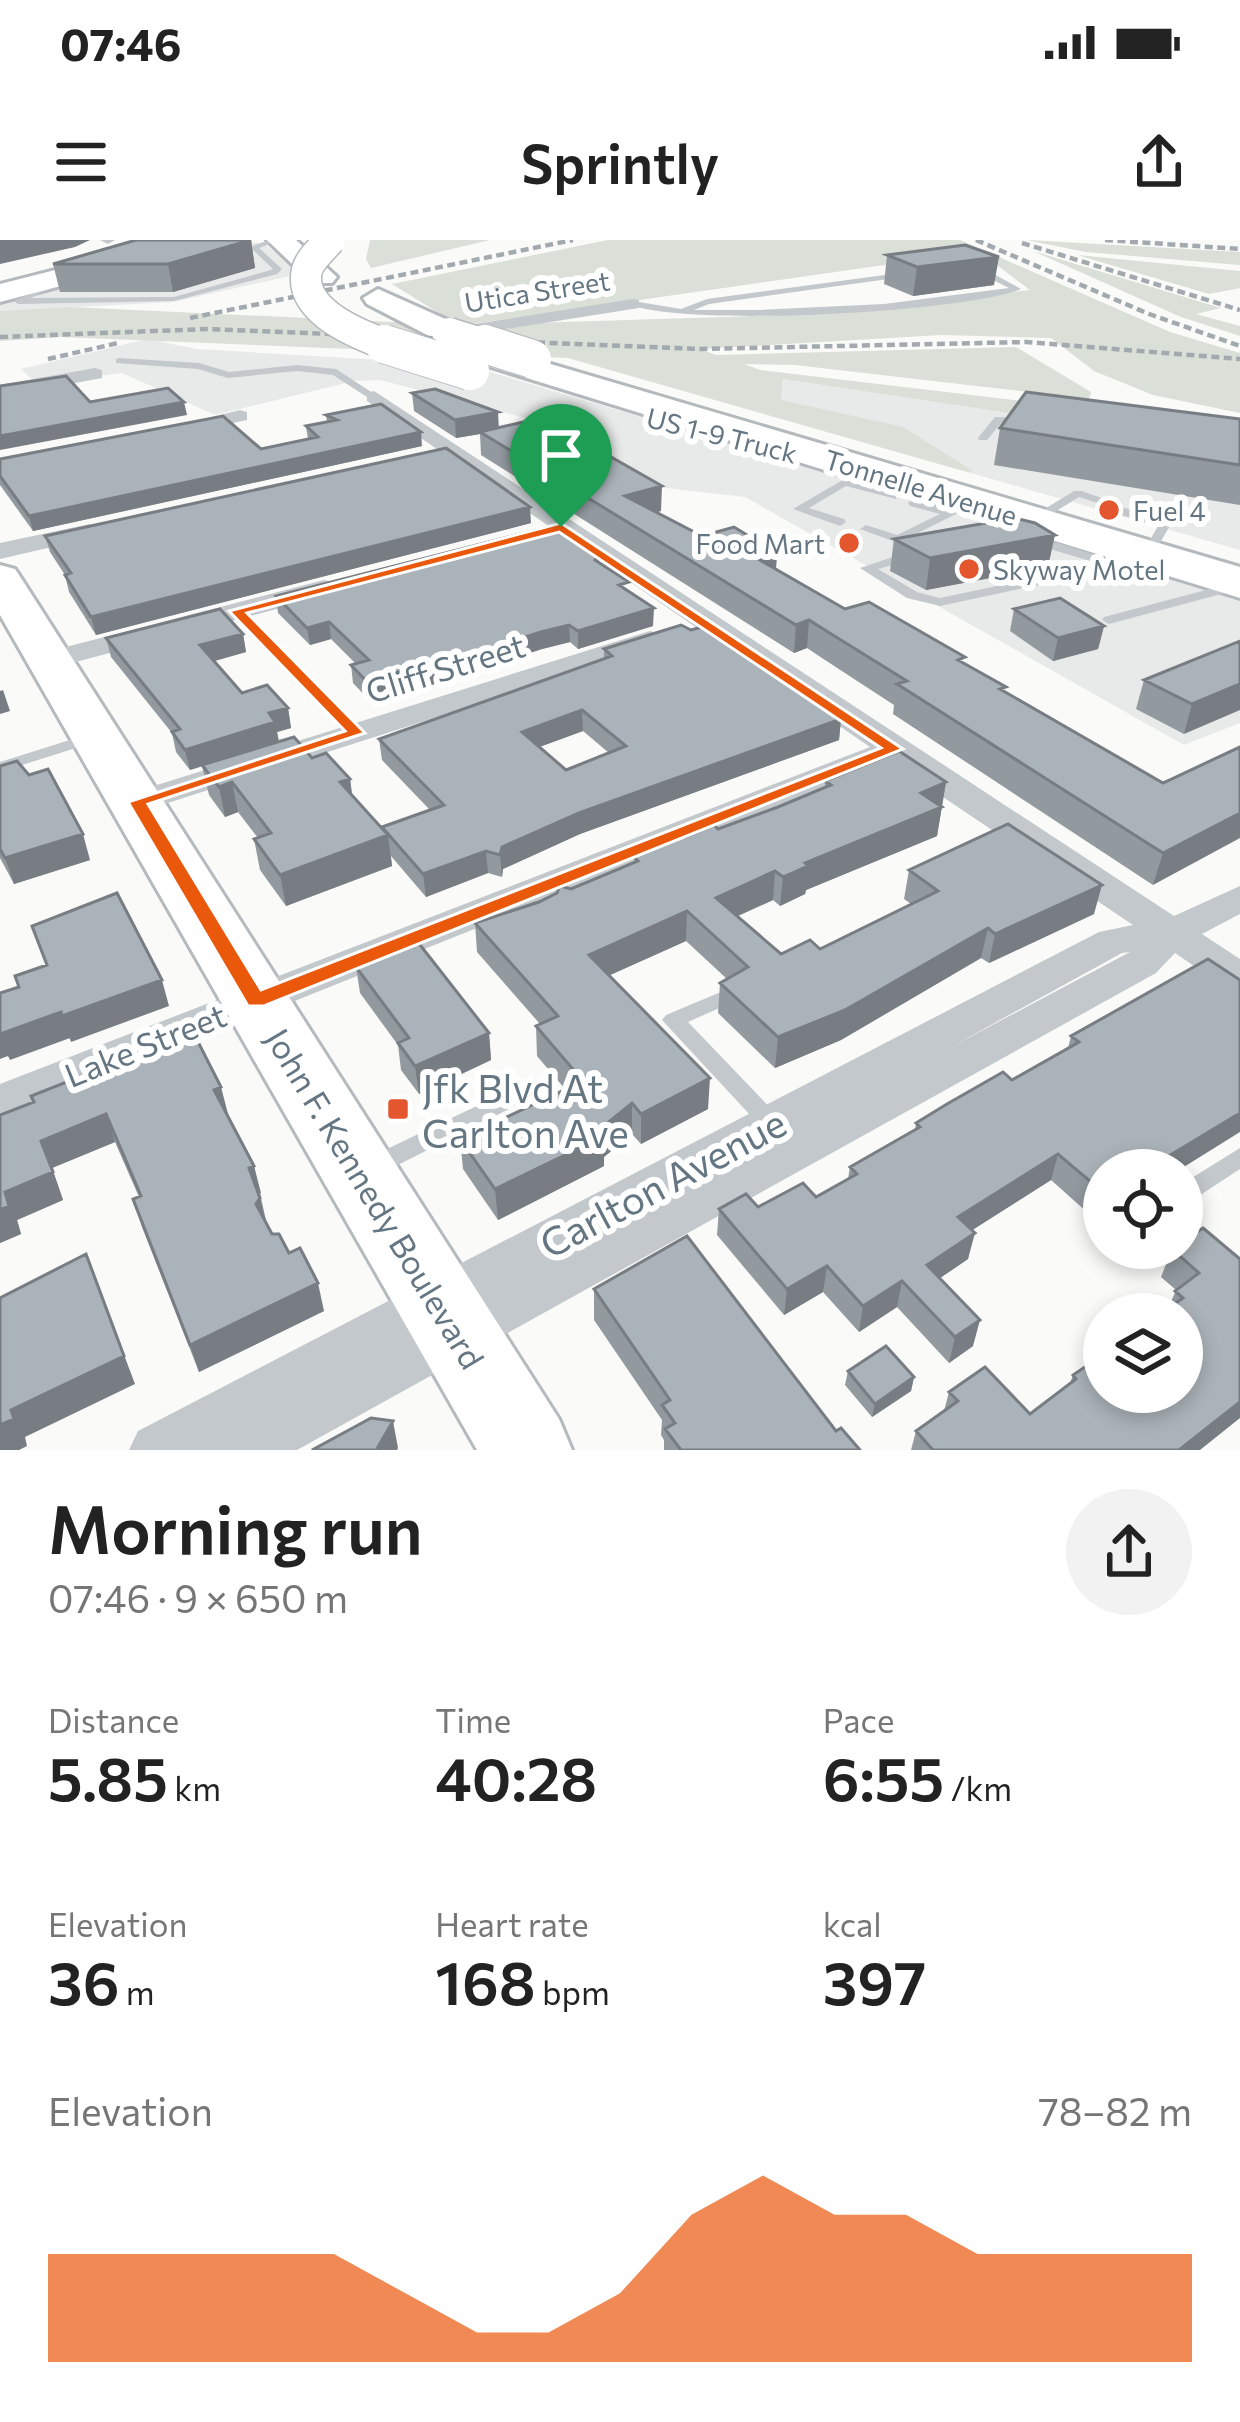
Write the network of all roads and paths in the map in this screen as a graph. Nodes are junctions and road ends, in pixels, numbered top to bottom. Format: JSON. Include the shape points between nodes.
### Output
{"nodes":[{"id":1,"x":278,"y":240,"type":"edge"},
{"id":2,"x":321,"y":240,"type":"edge"},
{"id":3,"x":166,"y":243,"type":"edge"},
{"id":4,"x":111,"y":245,"type":"edge"},
{"id":5,"x":961,"y":266,"type":"edge"},
{"id":6,"x":914,"y":273,"type":"edge"},
{"id":7,"x":51,"y":277,"type":"junction"},
{"id":8,"x":358,"y":280,"type":"edge"},
{"id":9,"x":0,"y":283,"type":"edge"},
{"id":10,"x":634,"y":304,"type":"joint"},
{"id":11,"x":685,"y":310,"type":"junction"},
{"id":12,"x":449,"y":333,"type":"junction"},
{"id":13,"x":496,"y":353,"type":"junction"},
{"id":14,"x":118,"y":361,"type":"dead end"},
{"id":15,"x":95,"y":374,"type":"dead end"},
{"id":16,"x":0,"y":391,"type":"edge"},
{"id":17,"x":374,"y":397,"type":"joint"},
{"id":18,"x":240,"y":416,"type":"dead end"},
{"id":19,"x":577,"y":423,"type":"dead end"},
{"id":20,"x":1045,"y":423,"type":"edge"},
{"id":21,"x":153,"y":433,"type":"edge"},
{"id":22,"x":983,"y":438,"type":"dead end"},
{"id":23,"x":454,"y":451,"type":"junction"},
{"id":24,"x":418,"y":459,"type":"edge"},
{"id":25,"x":862,"y":489,"type":"junction"},
{"id":26,"x":813,"y":501,"type":"junction"},
{"id":27,"x":914,"y":503,"type":"dead end"},
{"id":28,"x":899,"y":511,"type":"dead end"},
{"id":29,"x":952,"y":512,"type":"junction"},
{"id":30,"x":1057,"y":513,"type":"junction"},
{"id":31,"x":856,"y":514,"type":"dead end"},
{"id":32,"x":840,"y":522,"type":"dead end"},
{"id":33,"x":880,"y":522,"type":"dead end"},
{"id":34,"x":116,"y":526,"type":"edge"},
{"id":35,"x":561,"y":527,"type":"junction"},
{"id":36,"x":866,"y":529,"type":"dead end"},
{"id":37,"x":912,"y":532,"type":"junction"},
{"id":38,"x":1139,"y":532,"type":"junction"},
{"id":39,"x":522,"y":537,"type":"edge"},
{"id":40,"x":938,"y":549,"type":"edge"},
{"id":41,"x":0,"y":551,"type":"edge"},
{"id":42,"x":1240,"y":571,"type":"edge"},
{"id":43,"x":0,"y":578,"type":"edge"},
{"id":44,"x":346,"y":583,"type":"edge"},
{"id":45,"x":1240,"y":584,"type":"edge"},
{"id":46,"x":237,"y":611,"type":"junction"},
{"id":47,"x":1109,"y":620,"type":"dead end"},
{"id":48,"x":705,"y":623,"type":"junction"},
{"id":49,"x":49,"y":660,"type":"junction"},
{"id":50,"x":356,"y":733,"type":"junction"},
{"id":51,"x":97,"y":737,"type":"junction"},
{"id":52,"x":894,"y":749,"type":"junction"},
{"id":53,"x":0,"y":767,"type":"edge"},
{"id":54,"x":137,"y":802,"type":"junction"},
{"id":55,"x":1240,"y":898,"type":"edge"},
{"id":56,"x":1172,"y":933,"type":"junction"},
{"id":57,"x":1240,"y":978,"type":"edge"},
{"id":58,"x":728,"y":996,"type":"edge"},
{"id":59,"x":256,"y":1000,"type":"junction"},
{"id":60,"x":935,"y":1056,"type":"junction"},
{"id":61,"x":536,"y":1086,"type":"dead end"},
{"id":62,"x":0,"y":1102,"type":"edge"},
{"id":63,"x":772,"y":1124,"type":"junction"},
{"id":64,"x":1240,"y":1157,"type":"edge"},
{"id":65,"x":361,"y":1173,"type":"junction"},
{"id":66,"x":697,"y":1182,"type":"junction"},
{"id":67,"x":1203,"y":1183,"type":"edge"},
{"id":68,"x":447,"y":1315,"type":"junction"},
{"id":69,"x":158,"y":1450,"type":"edge"},
{"id":70,"x":242,"y":1450,"type":"edge"},
{"id":71,"x":527,"y":1450,"type":"edge"}],
"edges":[{"from":1,"to":7,"type":"lane","via":[[254,247],[274,272],[174,299],[18,301]]},
{"from":1,"to":8,"type":"highway","name":"Tonnelle Avenue"},
{"from":2,"to":8,"type":"highway","name":"Tonnelle Avenue"},
{"from":3,"to":4,"type":"highway"},
{"from":3,"to":7,"type":"highway"},
{"from":3,"to":9,"type":"highway"},
{"from":4,"to":7,"type":"highway"},
{"from":4,"to":9,"type":"highway"},
{"from":5,"to":11,"type":"lane","via":[[1017,289],[786,312]]},
{"from":6,"to":11,"type":"lane"},
{"from":7,"to":9,"type":"highway"},
{"from":8,"to":12,"type":"highway","name":"Tonnelle Avenue"},
{"from":8,"to":13,"type":"highway","name":"Tonnelle Avenue","bridge":true},
{"from":8,"to":13,"type":"highway","bridge":true,"via":[[310,260],[304,278],[322,310],[376,342]]},
{"from":10,"to":11,"type":"lane"},
{"from":10,"to":13,"type":"street","name":"Utica Street"},
{"from":12,"to":13,"type":"highway","name":"Tonnelle Avenue","bridge":true},
{"from":12,"to":13,"type":"street","name":"Utica Street"},
{"from":13,"to":25,"type":"highway","name":"Tonnelle Avenue"},
{"from":13,"to":30,"type":"highway","name":"Tonnelle Avenue"},
{"from":14,"to":17,"type":"lane","via":[[228,375],[335,372]]},
{"from":15,"to":16,"type":"street"},
{"from":17,"to":23,"type":"street"},
{"from":18,"to":21,"type":"street"},
{"from":19,"to":23,"type":"street"},
{"from":20,"to":22,"type":"lane","via":[[999,419]]},
{"from":23,"to":24,"type":"street"},
{"from":23,"to":35,"type":"street"},
{"from":25,"to":26,"type":"lane"},
{"from":25,"to":29,"type":"highway","name":"Tonnelle Avenue"},
{"from":26,"to":31,"type":"lane"},
{"from":26,"to":32,"type":"lane","via":[[800,509]]},
{"from":27,"to":29,"type":"lane"},
{"from":28,"to":29,"type":"lane"},
{"from":29,"to":30,"type":"highway","name":"Tonnelle Avenue"},
{"from":29,"to":37,"type":"lane"},
{"from":30,"to":38,"type":"highway","name":"Tonnelle Avenue"},
{"from":33,"to":37,"type":"lane"},
{"from":34,"to":41,"type":"street"},
{"from":35,"to":39,"type":"street"},
{"from":35,"to":48,"type":"street"},
{"from":36,"to":37,"type":"lane","via":[[898,539]]},
{"from":38,"to":40,"type":"lane","via":[[940,602],[868,568]]},
{"from":38,"to":42,"type":"highway","name":"Tonnelle Avenue"},
{"from":38,"to":45,"type":"highway","name":"Tonnelle Avenue"},
{"from":43,"to":49,"type":"main road","name":"John F. Kennedy Boulevard"},
{"from":44,"to":46,"type":"street"},
{"from":45,"to":47,"type":"lane"},
{"from":46,"to":49,"type":"street"},
{"from":46,"to":50,"type":"lane"},
{"from":48,"to":50,"type":"street","name":"Cliff Street"},
{"from":48,"to":52,"type":"street"},
{"from":49,"to":51,"type":"main road","name":"John F. Kennedy Boulevard"},
{"from":50,"to":54,"type":"street","name":"Cliff Street"},
{"from":51,"to":53,"type":"lane"},
{"from":51,"to":54,"type":"main road","name":"John F. Kennedy Boulevard"},
{"from":52,"to":56,"type":"street"},
{"from":52,"to":59,"type":"street","name":"Lake Street"},
{"from":54,"to":59,"type":"main road","name":"John F. Kennedy Boulevard"},
{"from":55,"to":56,"type":"street","name":"Carlton Avenue"},
{"from":56,"to":57,"type":"street"},
{"from":56,"to":60,"type":"street","name":"Carlton Avenue","via":[[1113,941]]},
{"from":58,"to":63,"type":"lane","via":[[673,1019]]},
{"from":59,"to":62,"type":"street","name":"Lake Street"},
{"from":59,"to":65,"type":"main road","name":"John F. Kennedy Boulevard"},
{"from":60,"to":63,"type":"street","name":"Carlton Avenue"},
{"from":60,"to":66,"type":"street","name":"Carlton Avenue"},
{"from":61,"to":65,"type":"lane"},
{"from":63,"to":66,"type":"street","name":"Carlton Avenue"},
{"from":64,"to":67,"type":"lane"},
{"from":65,"to":68,"type":"main road","name":"John F. Kennedy Boulevard"},
{"from":66,"to":68,"type":"street","name":"Carlton Avenue"},
{"from":68,"to":69,"type":"street","name":"Carlton Avenue"},
{"from":68,"to":70,"type":"street","name":"Carlton Avenue"},
{"from":68,"to":71,"type":"main road","name":"John F. Kennedy Boulevard"}]}
